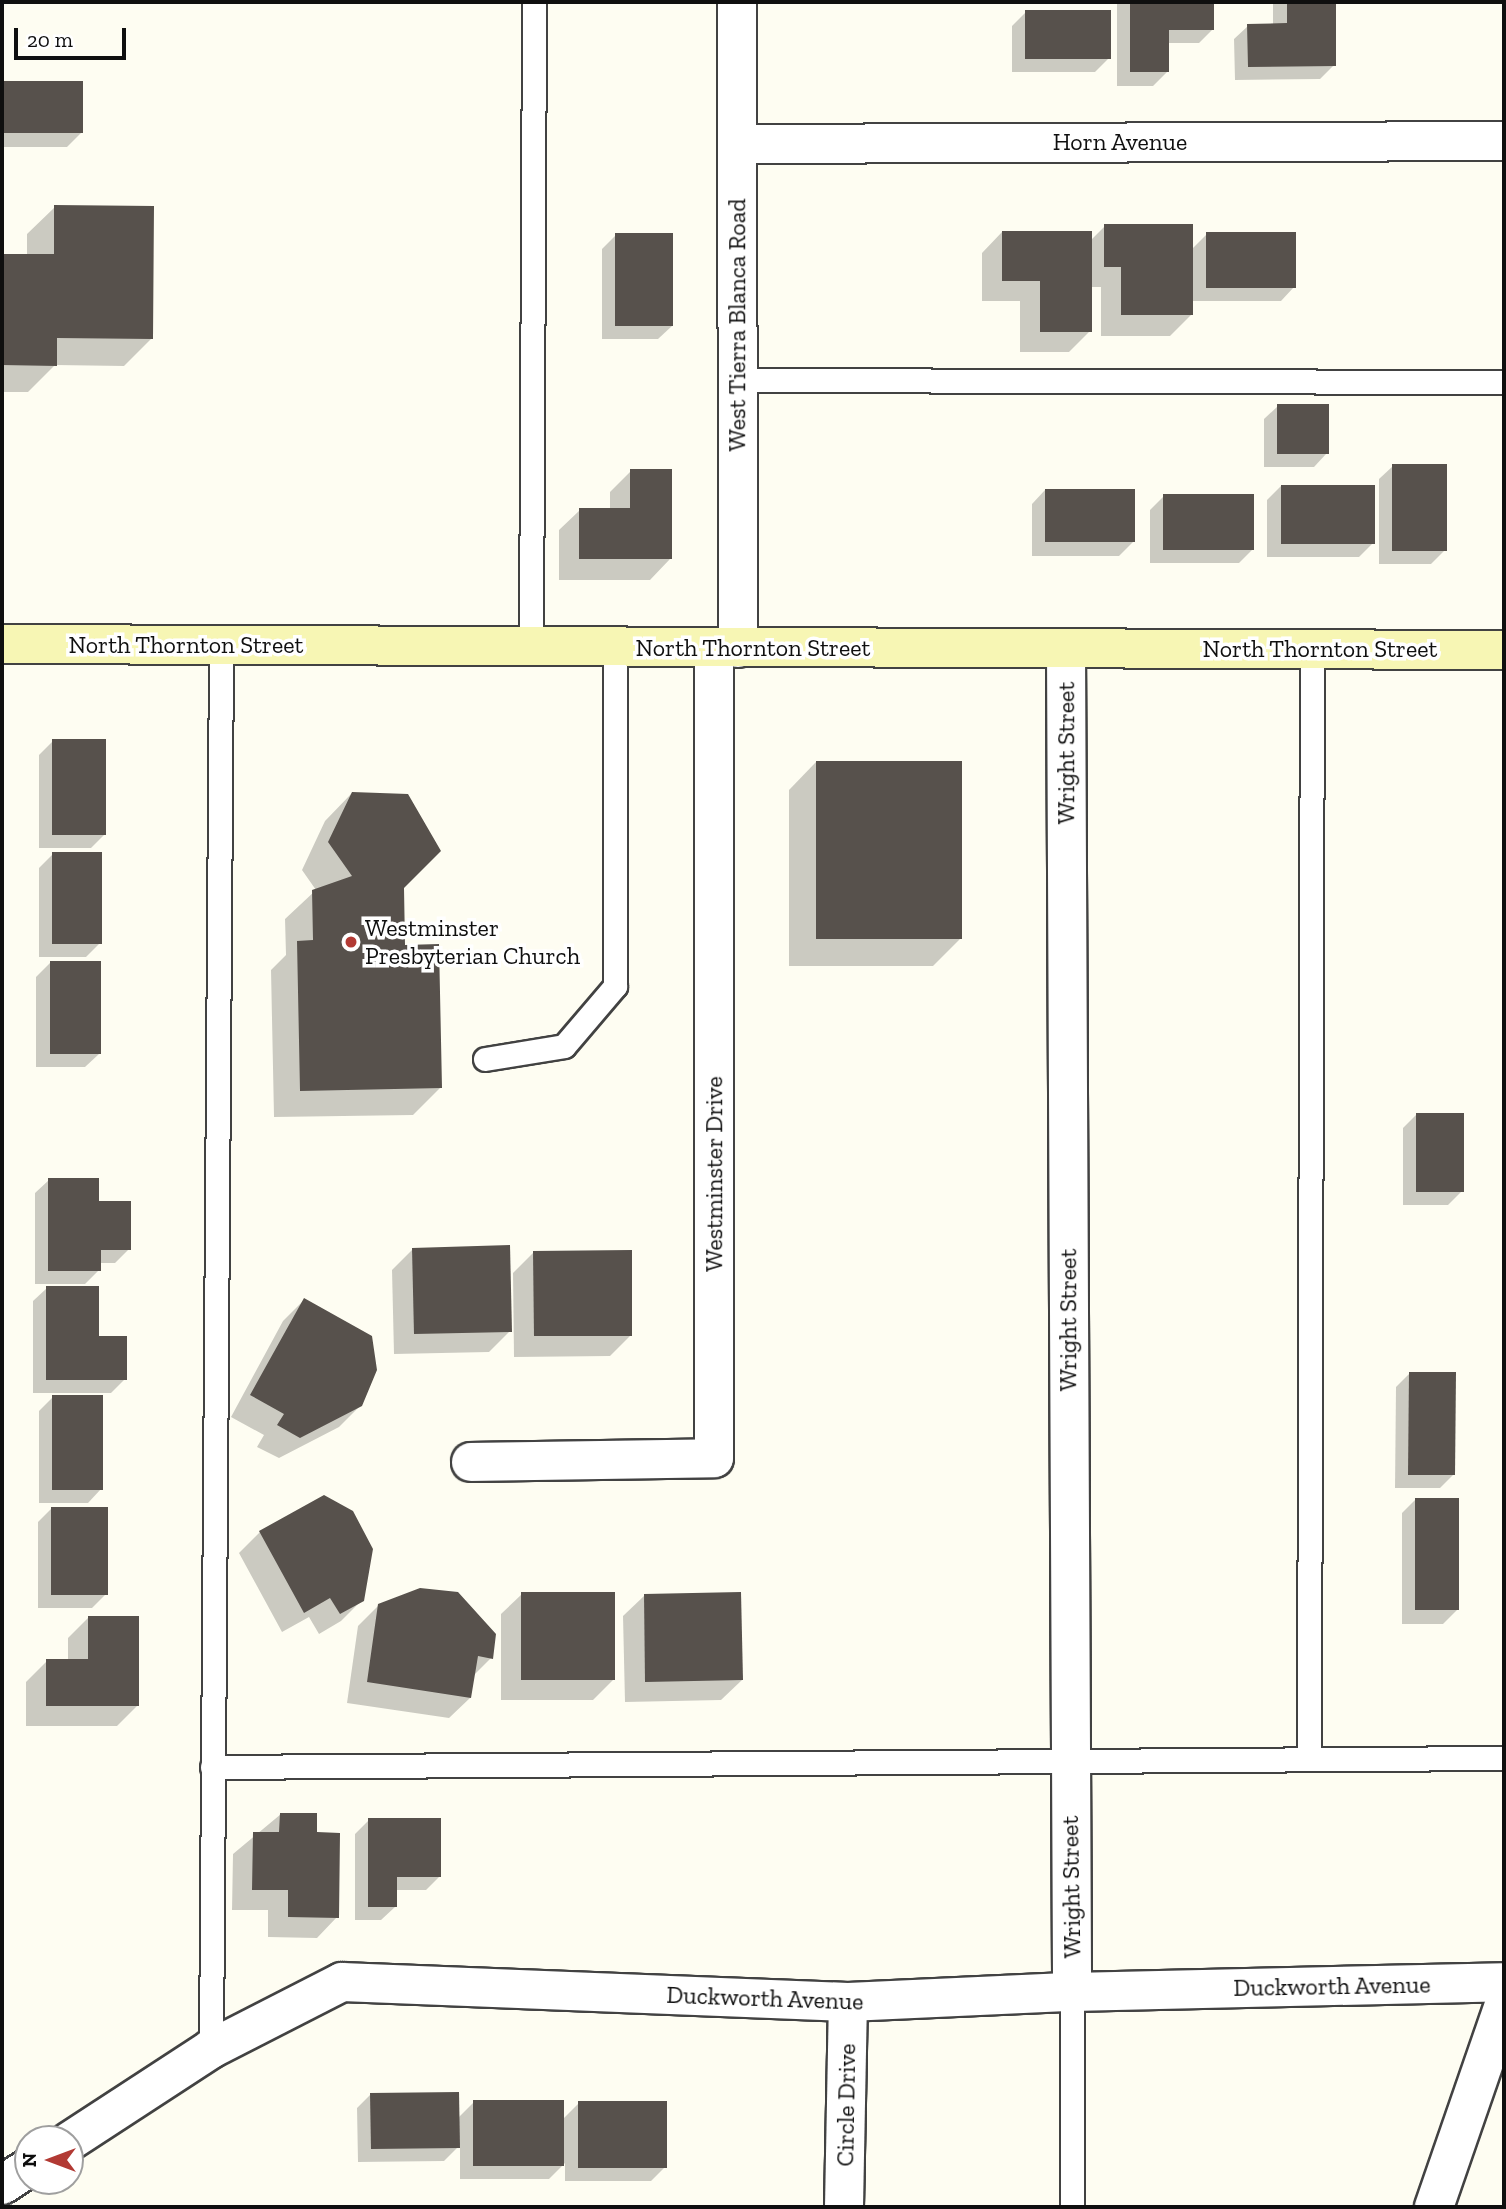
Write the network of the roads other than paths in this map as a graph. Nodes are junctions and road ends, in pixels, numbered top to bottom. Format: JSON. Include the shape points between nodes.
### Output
{"nodes":[{"id":1,"x":534,"y":2,"type":"edge"},
{"id":2,"x":737,"y":2,"type":"edge"},
{"id":3,"x":1504,"y":141,"type":"edge"},
{"id":4,"x":737,"y":144,"type":"junction"},
{"id":5,"x":738,"y":380,"type":"junction"},
{"id":6,"x":1504,"y":383,"type":"edge"},
{"id":7,"x":2,"y":644,"type":"edge"},
{"id":8,"x":220,"y":645,"type":"junction"},
{"id":9,"x":531,"y":646,"type":"junction"},
{"id":10,"x":615,"y":647,"type":"junction"},
{"id":11,"x":726,"y":648,"type":"junction"},
{"id":12,"x":1066,"y":649,"type":"junction"},
{"id":13,"x":1312,"y":649,"type":"junction"},
{"id":14,"x":1504,"y":650,"type":"edge"},
{"id":15,"x":485,"y":1059,"type":"dead end"},
{"id":16,"x":471,"y":1462,"type":"dead end"},
{"id":17,"x":1504,"y":1758,"type":"edge"},
{"id":18,"x":1309,"y":1759,"type":"junction"},
{"id":19,"x":1069,"y":1760,"type":"junction"},
{"id":20,"x":212,"y":1767,"type":"junction"},
{"id":21,"x":1504,"y":1982,"type":"edge"},
{"id":22,"x":1072,"y":1992,"type":"junction"},
{"id":23,"x":848,"y":2002,"type":"junction"},
{"id":24,"x":1504,"y":2005,"type":"edge"},
{"id":25,"x":211,"y":2049,"type":"junction"},
{"id":26,"x":84,"y":2132,"type":"edge"},
{"id":27,"x":844,"y":2207,"type":"edge"},
{"id":28,"x":1072,"y":2207,"type":"edge"},
{"id":29,"x":1434,"y":2207,"type":"edge"}],
"edges":[{"from":1,"to":9,"type":"lane"},
{"from":2,"to":4,"type":"street","name":"West Tierra Blanca Road"},
{"from":3,"to":4,"type":"street","name":"Horn Avenue"},
{"from":4,"to":5,"type":"street","name":"West Tierra Blanca Road"},
{"from":5,"to":6,"type":"lane"},
{"from":5,"to":11,"type":"street","name":"West Tierra Blanca Road"},
{"from":7,"to":8,"type":"street","name":"North Thornton Street"},
{"from":8,"to":9,"type":"street","name":"North Thornton Street"},
{"from":8,"to":20,"type":"lane"},
{"from":9,"to":10,"type":"street","name":"North Thornton Street"},
{"from":10,"to":11,"type":"street","name":"North Thornton Street"},
{"from":10,"to":15,"type":"lane","via":[[615,986],[564,1046]]},
{"from":11,"to":12,"type":"street","name":"North Thornton Street"},
{"from":11,"to":16,"type":"street","name":"Westminster Drive","via":[[714,1458]]},
{"from":12,"to":13,"type":"street","name":"North Thornton Street"},
{"from":12,"to":19,"type":"street","name":"Wright Street"},
{"from":13,"to":14,"type":"street","name":"North Thornton Street"},
{"from":13,"to":18,"type":"lane"},
{"from":17,"to":18,"type":"lane"},
{"from":18,"to":19,"type":"lane"},
{"from":19,"to":20,"type":"lane"},
{"from":19,"to":22,"type":"street","name":"Wright Street"},
{"from":20,"to":25,"type":"lane"},
{"from":21,"to":22,"type":"street","name":"Duckworth Avenue"},
{"from":22,"to":23,"type":"street","name":"Duckworth Avenue"},
{"from":22,"to":28,"type":"lane"},
{"from":23,"to":25,"type":"street","name":"Duckworth Avenue","via":[[342,1982]]},
{"from":23,"to":27,"type":"street","name":"Circle Drive"},
{"from":24,"to":29,"type":"street"},
{"from":25,"to":26,"type":"street","name":"Duckworth Avenue"}]}
